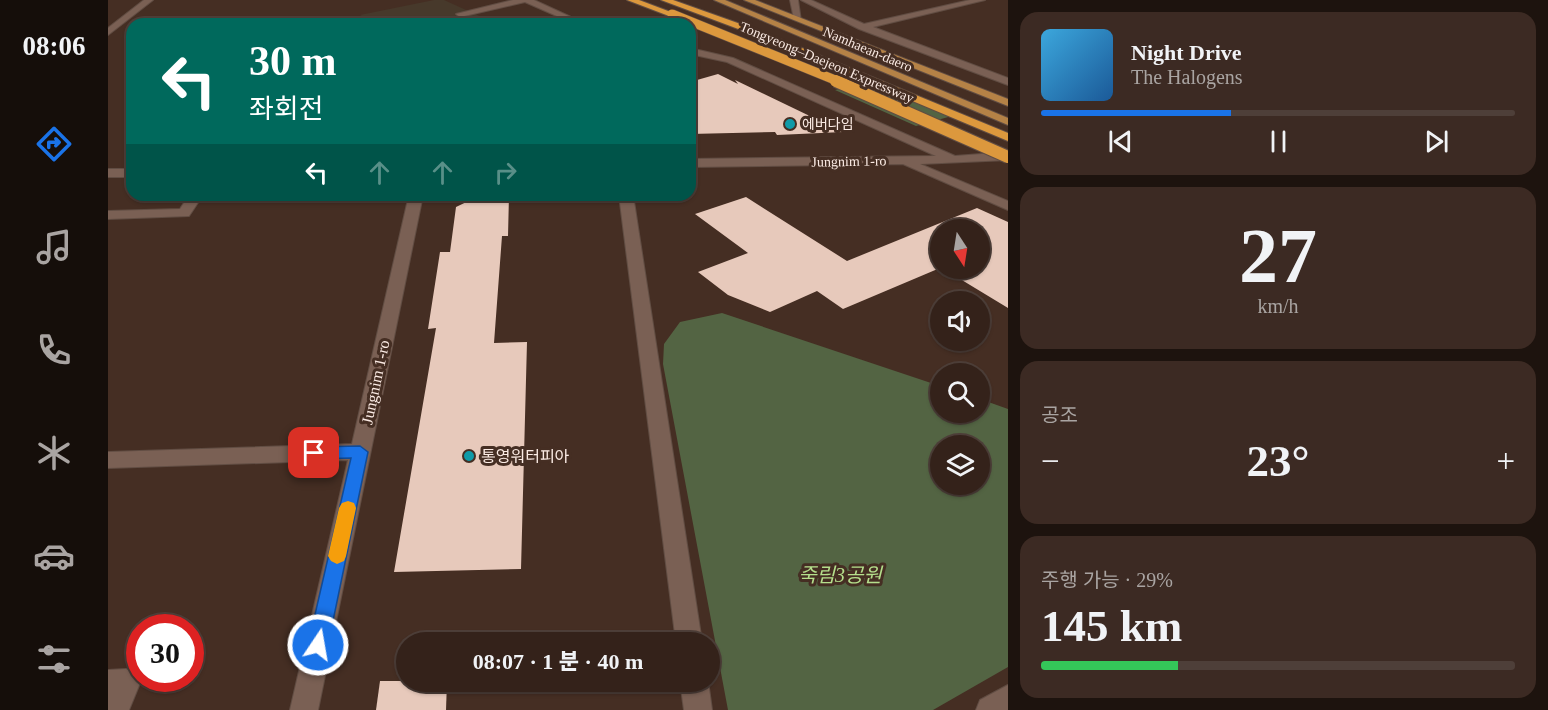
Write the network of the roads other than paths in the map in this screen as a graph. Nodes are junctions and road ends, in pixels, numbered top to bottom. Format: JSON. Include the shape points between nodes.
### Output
{"nodes":[{"id":1,"x":148,"y":0,"type":"edge"},
{"id":2,"x":525,"y":0,"type":"edge"},
{"id":3,"x":631,"y":0,"type":"edge"},
{"id":4,"x":665,"y":0,"type":"edge"},
{"id":5,"x":718,"y":0,"type":"edge"},
{"id":6,"x":748,"y":0,"type":"edge"},
{"id":7,"x":794,"y":0,"type":"edge"},
{"id":8,"x":806,"y":0,"type":"edge"},
{"id":9,"x":981,"y":0,"type":"edge"},
{"id":10,"x":460,"y":14,"type":"dead end"},
{"id":11,"x":568,"y":18,"type":"edge"},
{"id":12,"x":682,"y":18,"type":"edge"},
{"id":13,"x":798,"y":19,"type":"junction"},
{"id":14,"x":696,"y":24,"type":"edge"},
{"id":15,"x":862,"y":27,"type":"junction"},
{"id":16,"x":108,"y":32,"type":"edge"},
{"id":17,"x":696,"y":52,"type":"edge"},
{"id":18,"x":1008,"y":82,"type":"edge"},
{"id":19,"x":1008,"y":102,"type":"edge"},
{"id":20,"x":1008,"y":122,"type":"edge"},
{"id":21,"x":1008,"y":137,"type":"edge"},
{"id":22,"x":1008,"y":157,"type":"edge"},
{"id":23,"x":901,"y":160,"type":"junction"},
{"id":24,"x":954,"y":160,"type":"junction"},
{"id":25,"x":696,"y":162,"type":"edge"},
{"id":26,"x":126,"y":173,"type":"edge"},
{"id":27,"x":108,"y":174,"type":"edge"},
{"id":28,"x":192,"y":201,"type":"edge"},
{"id":29,"x":415,"y":201,"type":"edge"},
{"id":30,"x":627,"y":201,"type":"edge"},
{"id":31,"x":1008,"y":206,"type":"edge"},
{"id":32,"x":108,"y":215,"type":"edge"},
{"id":33,"x":360,"y":452,"type":"junction"},
{"id":34,"x":108,"y":460,"type":"edge"},
{"id":35,"x":688,"y":632,"type":"edge"},
{"id":36,"x":108,"y":684,"type":"edge"},
{"id":37,"x":696,"y":692,"type":"edge"},
{"id":38,"x":1008,"y":699,"type":"edge"},
{"id":39,"x":115,"y":710,"type":"edge"},
{"id":40,"x":304,"y":710,"type":"edge"},
{"id":41,"x":698,"y":710,"type":"edge"},
{"id":42,"x":990,"y":710,"type":"edge"}],
"edges":[{"from":1,"to":16,"type":"street"},
{"from":2,"to":10,"type":"street"},
{"from":2,"to":11,"type":"street"},
{"from":3,"to":12,"type":"highway","name":"Tongyeong–Daejeon Expressway","bridge":true},
{"from":4,"to":21,"type":"highway","name":"Tongyeong–Daejeon Expressway","via":[[854,72]]},
{"from":5,"to":20,"type":"main road","name":"Namhaean-daero"},
{"from":6,"to":13,"type":"main road","name":"Namhaean-daero"},
{"from":7,"to":13,"type":"street"},
{"from":8,"to":15,"type":"street"},
{"from":9,"to":15,"type":"street"},
{"from":13,"to":19,"type":"main road","name":"Namhaean-daero"},
{"from":14,"to":22,"type":"highway","name":"Tongyeong–Daejeon Expressway","bridge":true},
{"from":15,"to":18,"type":"street"},
{"from":17,"to":24,"type":"street","via":[[730,60]]},
{"from":22,"to":24,"type":"street","name":"Jungnim 1-ro"},
{"from":23,"to":24,"type":"street","name":"Jungnim 1-ro"},
{"from":23,"to":25,"type":"street","name":"Jungnim 1-ro"},
{"from":23,"to":31,"type":"street"},
{"from":26,"to":27,"type":"street"},
{"from":28,"to":32,"type":"street","via":[[184,213]]},
{"from":29,"to":33,"type":"street","name":"Jungnim 1-ro"},
{"from":30,"to":35,"type":"street"},
{"from":33,"to":34,"type":"street"},
{"from":33,"to":40,"type":"street","name":"Jungnim 1-ro"},
{"from":36,"to":39,"type":"street","via":[[126,683]]},
{"from":37,"to":41,"type":"street"},
{"from":38,"to":42,"type":"street"}]}
